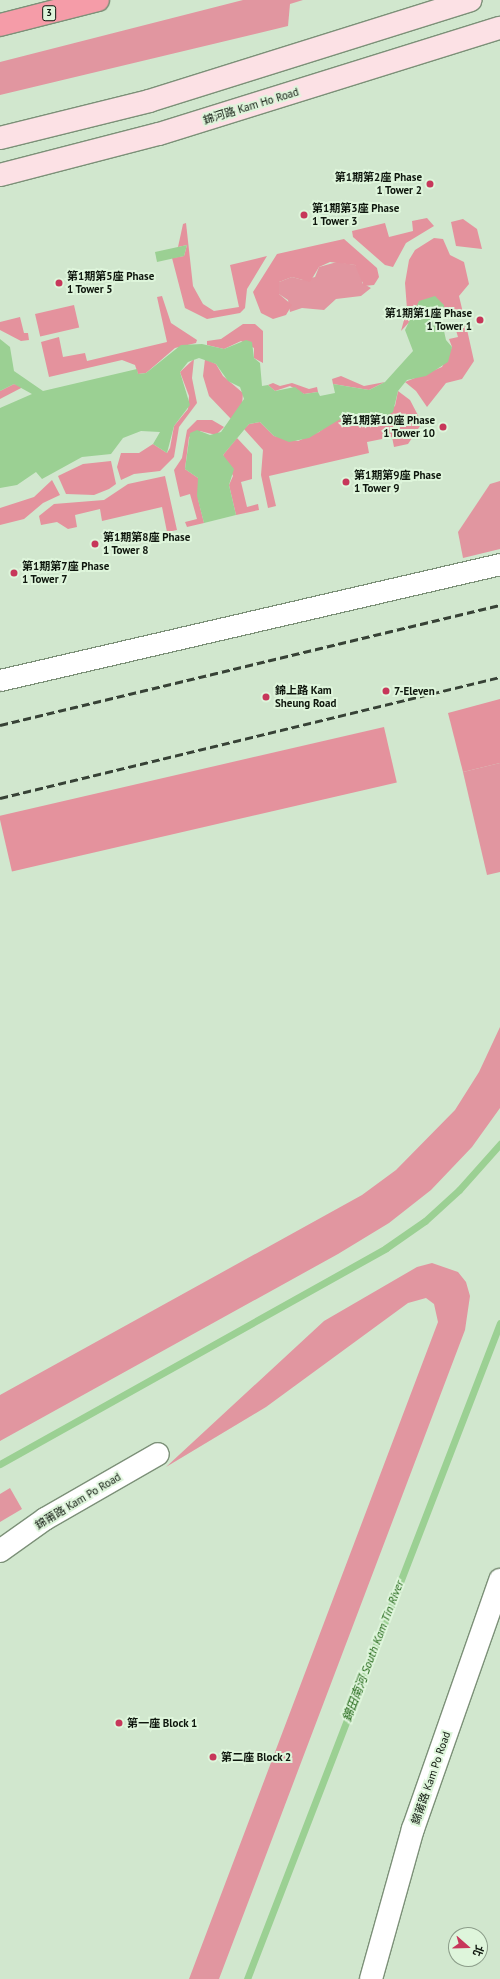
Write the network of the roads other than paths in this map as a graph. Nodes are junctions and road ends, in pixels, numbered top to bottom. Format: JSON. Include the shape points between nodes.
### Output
{"nodes":[{"id":1,"x":98,"y":0,"type":"edge"},
{"id":2,"x":471,"y":0,"type":"edge"},
{"id":3,"x":0,"y":25,"type":"edge"},
{"id":4,"x":500,"y":28,"type":"edge"},
{"id":5,"x":0,"y":138,"type":"edge"},
{"id":6,"x":0,"y":174,"type":"edge"},
{"id":7,"x":500,"y":564,"type":"edge"},
{"id":8,"x":0,"y":680,"type":"edge"},
{"id":9,"x":158,"y":1454,"type":"dead end"},
{"id":10,"x":0,"y":1551,"type":"edge"},
{"id":11,"x":500,"y":1580,"type":"edge"},
{"id":12,"x":371,"y":1979,"type":"edge"}],
"edges":[{"from":1,"to":3,"type":"highway","number":"3"},
{"from":2,"to":5,"type":"main road","via":[[149,100]]},
{"from":4,"to":6,"type":"main road","name":"錦河路 Kam Ho Road","via":[[159,134]]},
{"from":7,"to":8,"type":"street"},
{"from":9,"to":10,"type":"street","name":"錦莆路 Kam Po Road","via":[[45,1519]]},
{"from":11,"to":12,"type":"street","name":"錦莆路 Kam Po Road","via":[[414,1829]]}]}
